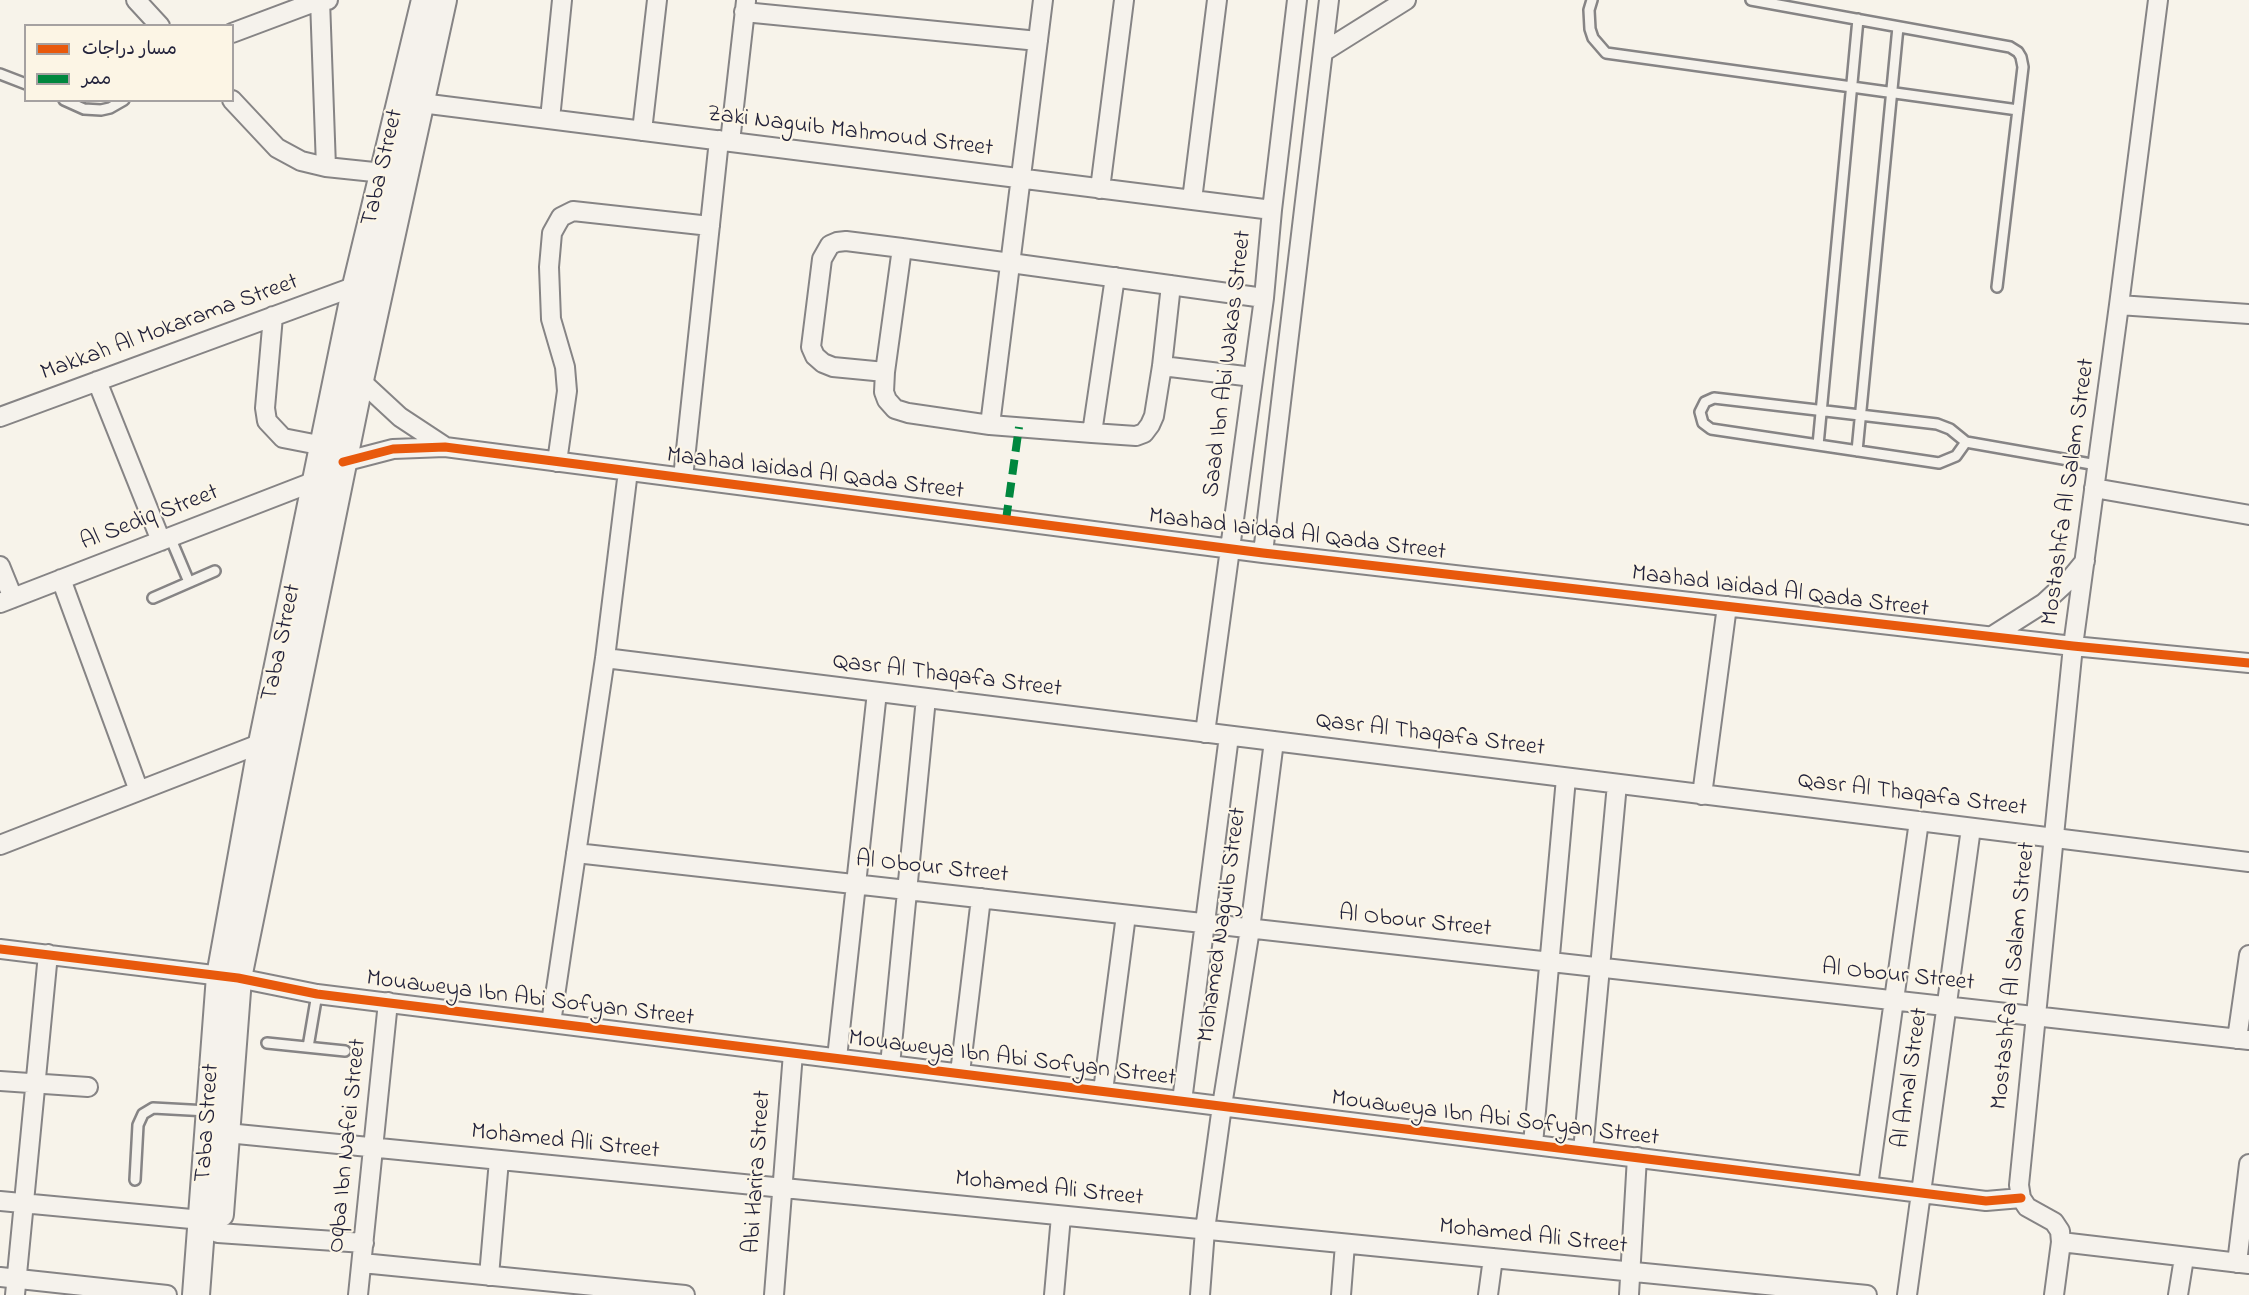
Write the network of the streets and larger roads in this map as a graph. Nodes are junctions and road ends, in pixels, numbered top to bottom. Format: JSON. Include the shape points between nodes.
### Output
{"nodes":[{"id":1,"x":136,"y":0,"type":"edge"},
{"id":2,"x":320,"y":0,"type":"edge"},
{"id":3,"x":328,"y":0,"type":"edge"},
{"id":4,"x":425,"y":0,"type":"edge"},
{"id":5,"x":443,"y":0,"type":"edge"},
{"id":6,"x":562,"y":0,"type":"edge"},
{"id":7,"x":657,"y":0,"type":"edge"},
{"id":8,"x":1043,"y":0,"type":"edge"},
{"id":9,"x":1124,"y":0,"type":"edge"},
{"id":10,"x":1217,"y":0,"type":"edge"},
{"id":11,"x":1297,"y":0,"type":"edge"},
{"id":12,"x":1329,"y":0,"type":"edge"},
{"id":13,"x":1406,"y":0,"type":"edge"},
{"id":14,"x":2158,"y":0,"type":"edge"},
{"id":15,"x":745,"y":6,"type":"edge"},
{"id":16,"x":158,"y":24,"type":"edge"},
{"id":17,"x":234,"y":32,"type":"edge"},
{"id":18,"x":1038,"y":41,"type":"junction"},
{"id":19,"x":1323,"y":52,"type":"junction"},
{"id":20,"x":234,"y":102,"type":"edge"},
{"id":21,"x":422,"y":103,"type":"junction"},
{"id":22,"x":550,"y":119,"type":"junction"},
{"id":23,"x":642,"y":131,"type":"junction"},
{"id":24,"x":724,"y":141,"type":"junction"},
{"id":25,"x":326,"y":167,"type":"junction"},
{"id":26,"x":393,"y":174,"type":"junction"},
{"id":27,"x":1021,"y":178,"type":"junction"},
{"id":28,"x":1100,"y":189,"type":"junction"},
{"id":29,"x":1192,"y":200,"type":"junction"},
{"id":30,"x":1272,"y":210,"type":"junction"},
{"id":31,"x":710,"y":226,"type":"junction"},
{"id":32,"x":902,"y":248,"type":"junction"},
{"id":33,"x":1011,"y":263,"type":"junction"},
{"id":34,"x":1115,"y":277,"type":"junction"},
{"id":35,"x":1171,"y":285,"type":"junction"},
{"id":36,"x":356,"y":286,"type":"junction"},
{"id":37,"x":1264,"y":298,"type":"junction"},
{"id":38,"x":2119,"y":305,"type":"junction"},
{"id":39,"x":2249,"y":314,"type":"edge"},
{"id":40,"x":273,"y":316,"type":"junction"},
{"id":41,"x":1162,"y":366,"type":"junction"},
{"id":42,"x":885,"y":372,"type":"junction"},
{"id":43,"x":1253,"y":377,"type":"junction"},
{"id":44,"x":360,"y":380,"type":"junction"},
{"id":45,"x":97,"y":381,"type":"junction"},
{"id":46,"x":0,"y":417,"type":"edge"},
{"id":47,"x":990,"y":425,"type":"junction"},
{"id":48,"x":1092,"y":433,"type":"junction"},
{"id":49,"x":445,"y":447,"type":"junction"},
{"id":50,"x":334,"y":454,"type":"junction"},
{"id":51,"x":557,"y":462,"type":"junction"},
{"id":52,"x":628,"y":471,"type":"junction"},
{"id":53,"x":683,"y":478,"type":"junction"},
{"id":54,"x":318,"y":480,"type":"junction"},
{"id":55,"x":2094,"y":488,"type":"junction"},
{"id":56,"x":2249,"y":515,"type":"edge"},
{"id":57,"x":165,"y":539,"type":"junction"},
{"id":58,"x":1230,"y":548,"type":"junction"},
{"id":59,"x":1263,"y":553,"type":"junction"},
{"id":60,"x":2085,"y":561,"type":"junction"},
{"id":61,"x":0,"y":566,"type":"edge"},
{"id":62,"x":61,"y":579,"type":"junction"},
{"id":63,"x":6,"y":601,"type":"edge"},
{"id":64,"x":1727,"y":606,"type":"junction"},
{"id":65,"x":1992,"y":636,"type":"junction"},
{"id":66,"x":2073,"y":646,"type":"junction"},
{"id":67,"x":604,"y":658,"type":"junction"},
{"id":68,"x":2249,"y":663,"type":"edge"},
{"id":69,"x":877,"y":692,"type":"junction"},
{"id":70,"x":926,"y":698,"type":"junction"},
{"id":71,"x":1205,"y":733,"type":"junction"},
{"id":72,"x":1229,"y":736,"type":"junction"},
{"id":73,"x":1274,"y":741,"type":"junction"},
{"id":74,"x":262,"y":743,"type":"junction"},
{"id":75,"x":1566,"y":778,"type":"junction"},
{"id":76,"x":1617,"y":784,"type":"junction"},
{"id":77,"x":139,"y":791,"type":"junction"},
{"id":78,"x":1702,"y":795,"type":"junction"},
{"id":79,"x":1918,"y":821,"type":"junction"},
{"id":80,"x":1971,"y":828,"type":"junction"},
{"id":81,"x":2052,"y":838,"type":"junction"},
{"id":82,"x":0,"y":845,"type":"edge"},
{"id":83,"x":576,"y":853,"type":"junction"},
{"id":84,"x":2249,"y":862,"type":"edge"},
{"id":85,"x":855,"y":884,"type":"junction"},
{"id":86,"x":908,"y":890,"type":"junction"},
{"id":87,"x":981,"y":898,"type":"junction"},
{"id":88,"x":1126,"y":915,"type":"junction"},
{"id":89,"x":1205,"y":923,"type":"junction"},
{"id":90,"x":1250,"y":928,"type":"junction"},
{"id":91,"x":0,"y":949,"type":"edge"},
{"id":92,"x":48,"y":954,"type":"junction"},
{"id":93,"x":2249,"y":955,"type":"edge"},
{"id":94,"x":1550,"y":962,"type":"junction"},
{"id":95,"x":1599,"y":968,"type":"junction"},
{"id":96,"x":229,"y":977,"type":"junction"},
{"id":97,"x":1894,"y":1000,"type":"junction"},
{"id":98,"x":388,"y":1002,"type":"junction"},
{"id":99,"x":1946,"y":1006,"type":"junction"},
{"id":100,"x":2035,"y":1017,"type":"junction"},
{"id":101,"x":551,"y":1023,"type":"junction"},
{"id":102,"x":2243,"y":1040,"type":"edge"},
{"id":103,"x":793,"y":1053,"type":"junction"},
{"id":104,"x":837,"y":1058,"type":"junction"},
{"id":105,"x":890,"y":1065,"type":"junction"},
{"id":106,"x":960,"y":1073,"type":"junction"},
{"id":107,"x":0,"y":1081,"type":"edge"},
{"id":108,"x":35,"y":1083,"type":"junction"},
{"id":109,"x":88,"y":1087,"type":"dead end"},
{"id":110,"x":1103,"y":1091,"type":"junction"},
{"id":111,"x":1182,"y":1101,"type":"junction"},
{"id":112,"x":1222,"y":1106,"type":"junction"},
{"id":113,"x":227,"y":1133,"type":"junction"},
{"id":114,"x":1533,"y":1144,"type":"junction"},
{"id":115,"x":373,"y":1148,"type":"junction"},
{"id":116,"x":1582,"y":1151,"type":"junction"},
{"id":117,"x":1637,"y":1157,"type":"junction"},
{"id":118,"x":499,"y":1160,"type":"junction"},
{"id":119,"x":2249,"y":1164,"type":"edge"},
{"id":120,"x":1868,"y":1186,"type":"junction"},
{"id":121,"x":782,"y":1188,"type":"junction"},
{"id":122,"x":1920,"y":1193,"type":"junction"},
{"id":123,"x":2021,"y":1198,"type":"junction"},
{"id":124,"x":0,"y":1201,"type":"edge"},
{"id":125,"x":24,"y":1204,"type":"junction"},
{"id":126,"x":1061,"y":1216,"type":"junction"},
{"id":127,"x":210,"y":1227,"type":"junction"},
{"id":128,"x":1205,"y":1230,"type":"junction"},
{"id":129,"x":2061,"y":1242,"type":"junction"},
{"id":130,"x":364,"y":1243,"type":"junction"},
{"id":131,"x":1345,"y":1244,"type":"junction"},
{"id":132,"x":2184,"y":1257,"type":"junction"},
{"id":133,"x":1492,"y":1258,"type":"junction"},
{"id":134,"x":362,"y":1263,"type":"junction"},
{"id":135,"x":2243,"y":1264,"type":"edge"},
{"id":136,"x":1630,"y":1272,"type":"junction"},
{"id":137,"x":489,"y":1276,"type":"junction"},
{"id":138,"x":10,"y":1284,"type":"edge"},
{"id":139,"x":508,"y":1286,"type":"edge"},
{"id":140,"x":1712,"y":1287,"type":"edge"},
{"id":141,"x":105,"y":1292,"type":"edge"},
{"id":142,"x":632,"y":1292,"type":"edge"},
{"id":143,"x":1820,"y":1293,"type":"edge"},
{"id":144,"x":167,"y":1295,"type":"edge"},
{"id":145,"x":196,"y":1295,"type":"edge"},
{"id":146,"x":213,"y":1295,"type":"edge"},
{"id":147,"x":358,"y":1295,"type":"edge"},
{"id":148,"x":685,"y":1295,"type":"edge"},
{"id":149,"x":774,"y":1295,"type":"edge"},
{"id":150,"x":1054,"y":1295,"type":"edge"},
{"id":151,"x":1200,"y":1295,"type":"edge"},
{"id":152,"x":1341,"y":1295,"type":"edge"},
{"id":153,"x":1488,"y":1295,"type":"edge"},
{"id":154,"x":1629,"y":1295,"type":"edge"},
{"id":155,"x":1867,"y":1295,"type":"edge"},
{"id":156,"x":1907,"y":1295,"type":"edge"},
{"id":157,"x":2054,"y":1295,"type":"edge"},
{"id":158,"x":2178,"y":1295,"type":"edge"}],
"edges":[{"from":1,"to":16,"type":"street"},
{"from":2,"to":3,"type":"street"},
{"from":2,"to":17,"type":"street"},
{"from":2,"to":25,"type":"street"},
{"from":4,"to":26,"type":"street","name":"Taba Street"},
{"from":5,"to":21,"type":"street","name":"Taba Street"},
{"from":6,"to":22,"type":"street"},
{"from":7,"to":23,"type":"street"},
{"from":8,"to":18,"type":"street"},
{"from":9,"to":28,"type":"street"},
{"from":10,"to":29,"type":"street"},
{"from":11,"to":30,"type":"street","name":"Saad Ibn Abi Wakas Street"},
{"from":12,"to":19,"type":"street"},
{"from":13,"to":19,"type":"street"},
{"from":14,"to":38,"type":"street","name":"Mostashfa Al Salam Street"},
{"from":15,"to":18,"type":"street"},
{"from":15,"to":24,"type":"street"},
{"from":18,"to":27,"type":"street"},
{"from":19,"to":59,"type":"street"},
{"from":20,"to":25,"type":"street","via":[[277,148],[301,161]]},
{"from":21,"to":22,"type":"street","name":"Zaki Naguib Mahmoud Street"},
{"from":21,"to":26,"type":"street","name":"Taba Street"},
{"from":22,"to":23,"type":"street","name":"Zaki Naguib Mahmoud Street"},
{"from":23,"to":24,"type":"street","name":"Zaki Naguib Mahmoud Street"},
{"from":24,"to":27,"type":"street","name":"Zaki Naguib Mahmoud Street"},
{"from":24,"to":31,"type":"street"},
{"from":25,"to":26,"type":"street"},
{"from":26,"to":36,"type":"street","name":"Taba Street"},
{"from":26,"to":44,"type":"street","name":"Taba Street"},
{"from":27,"to":28,"type":"street","name":"Zaki Naguib Mahmoud Street"},
{"from":27,"to":33,"type":"street"},
{"from":28,"to":29,"type":"street","name":"Zaki Naguib Mahmoud Street"},
{"from":29,"to":30,"type":"street","name":"Zaki Naguib Mahmoud Street"},
{"from":30,"to":37,"type":"street","name":"Saad Ibn Abi Wakas Street"},
{"from":31,"to":51,"type":"street","via":[[573,211],[556,224],[549,267],[551,319],[565,367],[567,391]]},
{"from":31,"to":53,"type":"street"},
{"from":32,"to":33,"type":"street"},
{"from":32,"to":42,"type":"street"},
{"from":32,"to":42,"type":"street","via":[[837,242],[826,251],[820,270],[811,347],[815,356],[833,367]]},
{"from":33,"to":34,"type":"street"},
{"from":33,"to":47,"type":"street"},
{"from":34,"to":35,"type":"street"},
{"from":34,"to":48,"type":"street"},
{"from":35,"to":37,"type":"street"},
{"from":35,"to":41,"type":"street"},
{"from":36,"to":40,"type":"street","name":"Makkah Al Mokarama Street"},
{"from":36,"to":50,"type":"street","name":"Taba Street"},
{"from":37,"to":43,"type":"street","name":"Saad Ibn Abi Wakas Street"},
{"from":38,"to":39,"type":"street"},
{"from":38,"to":55,"type":"street","name":"Mostashfa Al Salam Street"},
{"from":40,"to":45,"type":"street","name":"Makkah Al Mokarama Street"},
{"from":40,"to":50,"type":"street","via":[[267,421],[283,438]]},
{"from":41,"to":43,"type":"street"},
{"from":41,"to":48,"type":"street","via":[[1154,416],[1144,433]]},
{"from":42,"to":47,"type":"street","via":[[884,392],[895,409]]},
{"from":43,"to":58,"type":"street","name":"Saad Ibn Abi Wakas Street"},
{"from":44,"to":49,"type":"street","name":"Maahad Iaidad Al Qada Street","via":[[400,417]]},
{"from":44,"to":50,"type":"street","name":"Taba Street"},
{"from":45,"to":46,"type":"street","name":"Makkah Al Mokarama Street"},
{"from":45,"to":57,"type":"street"},
{"from":47,"to":48,"type":"street"},
{"from":49,"to":50,"type":"street","name":"Maahad Iaidad Al Qada Street"},
{"from":49,"to":51,"type":"street","name":"Maahad Iaidad Al Qada Street"},
{"from":50,"to":54,"type":"street","name":"Taba Street"},
{"from":50,"to":96,"type":"street","name":"Taba Street"},
{"from":51,"to":52,"type":"street","name":"Maahad Iaidad Al Qada Street"},
{"from":52,"to":53,"type":"street","name":"Maahad Iaidad Al Qada Street"},
{"from":52,"to":67,"type":"street"},
{"from":53,"to":58,"type":"street","name":"Maahad Iaidad Al Qada Street"},
{"from":54,"to":57,"type":"street","name":"Al Sediq Street"},
{"from":54,"to":74,"type":"street","name":"Taba Street"},
{"from":55,"to":56,"type":"street"},
{"from":55,"to":60,"type":"street","name":"Mostashfa Al Salam Street"},
{"from":57,"to":62,"type":"street","name":"Al Sediq Street"},
{"from":58,"to":59,"type":"street","name":"Maahad Iaidad Al Qada Street"},
{"from":58,"to":71,"type":"street","name":"Saad Ibn Abi Wakas Street"},
{"from":59,"to":64,"type":"street","name":"Maahad Iaidad Al Qada Street"},
{"from":60,"to":65,"type":"street","via":[[2044,603]]},
{"from":60,"to":66,"type":"street","name":"Mostashfa Al Salam Street"},
{"from":61,"to":63,"type":"street"},
{"from":62,"to":63,"type":"street","name":"Al Sediq Street"},
{"from":62,"to":77,"type":"street"},
{"from":64,"to":65,"type":"street","name":"Maahad Iaidad Al Qada Street"},
{"from":64,"to":78,"type":"street"},
{"from":65,"to":66,"type":"street","name":"Maahad Iaidad Al Qada Street"},
{"from":66,"to":68,"type":"street","name":"Maahad Iaidad Al Qada Street"},
{"from":66,"to":81,"type":"street","name":"Mostashfa Al Salam Street"},
{"from":67,"to":69,"type":"street","name":"Qasr Al Thaqafa Street"},
{"from":67,"to":83,"type":"street"},
{"from":69,"to":70,"type":"street","name":"Qasr Al Thaqafa Street"},
{"from":69,"to":85,"type":"street"},
{"from":70,"to":71,"type":"street","name":"Qasr Al Thaqafa Street"},
{"from":70,"to":86,"type":"street"},
{"from":71,"to":72,"type":"street","name":"Qasr Al Thaqafa Street"},
{"from":72,"to":73,"type":"street","name":"Qasr Al Thaqafa Street"},
{"from":72,"to":89,"type":"street","name":"Mohamed Naguib Street"},
{"from":73,"to":75,"type":"street","name":"Qasr Al Thaqafa Street"},
{"from":73,"to":90,"type":"street","name":"Mohamed Naguib Street"},
{"from":74,"to":77,"type":"street"},
{"from":74,"to":96,"type":"street","name":"Taba Street"},
{"from":75,"to":76,"type":"street","name":"Qasr Al Thaqafa Street"},
{"from":75,"to":94,"type":"street"},
{"from":76,"to":78,"type":"street","name":"Qasr Al Thaqafa Street"},
{"from":76,"to":95,"type":"street"},
{"from":77,"to":82,"type":"street"},
{"from":78,"to":79,"type":"street","name":"Qasr Al Thaqafa Street"},
{"from":79,"to":80,"type":"street","name":"Qasr Al Thaqafa Street"},
{"from":79,"to":97,"type":"street","name":"Al Amal Street"},
{"from":80,"to":81,"type":"street","name":"Qasr Al Thaqafa Street"},
{"from":80,"to":99,"type":"street","name":"Al Amal Street"},
{"from":81,"to":84,"type":"street","name":"Qasr Al Thaqafa Street"},
{"from":81,"to":100,"type":"street","name":"Mostashfa Al Salam Street"},
{"from":83,"to":85,"type":"street","name":"Al Obour Street"},
{"from":83,"to":101,"type":"street"},
{"from":85,"to":86,"type":"street","name":"Al Obour Street"},
{"from":85,"to":104,"type":"street"},
{"from":86,"to":87,"type":"street","name":"Al Obour Street"},
{"from":86,"to":105,"type":"street"},
{"from":87,"to":88,"type":"street","name":"Al Obour Street"},
{"from":87,"to":106,"type":"street"},
{"from":88,"to":89,"type":"street","name":"Al Obour Street"},
{"from":88,"to":110,"type":"street"},
{"from":89,"to":90,"type":"street","name":"Al Obour Street"},
{"from":89,"to":111,"type":"street","name":"Mohamed Naguib Street"},
{"from":90,"to":94,"type":"street","name":"Al Obour Street"},
{"from":90,"to":112,"type":"street","name":"Mohamed Naguib Street"},
{"from":91,"to":92,"type":"street","name":"Mouaweya Ibn Abi Sofyan Street"},
{"from":92,"to":96,"type":"street","name":"Mouaweya Ibn Abi Sofyan Street"},
{"from":92,"to":108,"type":"street"},
{"from":93,"to":102,"type":"street"},
{"from":94,"to":95,"type":"street","name":"Al Obour Street"},
{"from":94,"to":114,"type":"street"},
{"from":95,"to":97,"type":"street","name":"Al Obour Street"},
{"from":95,"to":116,"type":"street"},
{"from":96,"to":98,"type":"street","name":"Mouaweya Ibn Abi Sofyan Street","via":[[317,994]]},
{"from":96,"to":113,"type":"street","name":"Taba Street"},
{"from":96,"to":127,"type":"street","name":"Taba Street","via":[[210,1111]]},
{"from":97,"to":99,"type":"street","name":"Al Obour Street"},
{"from":97,"to":120,"type":"street","name":"Al Amal Street"},
{"from":98,"to":101,"type":"street","name":"Mouaweya Ibn Abi Sofyan Street"},
{"from":98,"to":115,"type":"street","name":"Oqba Ibn Nafei Street"},
{"from":99,"to":100,"type":"street","name":"Al Obour Street"},
{"from":99,"to":122,"type":"street","name":"Al Amal Street"},
{"from":100,"to":102,"type":"street","name":"Al Obour Street"},
{"from":100,"to":123,"type":"street","name":"Mostashfa Al Salam Street"},
{"from":101,"to":103,"type":"street","name":"Mouaweya Ibn Abi Sofyan Street"},
{"from":103,"to":104,"type":"street","name":"Mouaweya Ibn Abi Sofyan Street"},
{"from":103,"to":121,"type":"street","name":"Abi Harira Street"},
{"from":104,"to":105,"type":"street","name":"Mouaweya Ibn Abi Sofyan Street"},
{"from":105,"to":106,"type":"street","name":"Mouaweya Ibn Abi Sofyan Street"},
{"from":106,"to":110,"type":"street","name":"Mouaweya Ibn Abi Sofyan Street"},
{"from":107,"to":108,"type":"street"},
{"from":108,"to":109,"type":"street"},
{"from":108,"to":125,"type":"street"},
{"from":110,"to":111,"type":"street","name":"Mouaweya Ibn Abi Sofyan Street"},
{"from":111,"to":112,"type":"street","name":"Mouaweya Ibn Abi Sofyan Street"},
{"from":112,"to":114,"type":"street","name":"Mouaweya Ibn Abi Sofyan Street"},
{"from":112,"to":128,"type":"street","name":"Mohamed Naguib Street"},
{"from":113,"to":115,"type":"street","name":"Mohamed Ali Street"},
{"from":113,"to":127,"type":"street","name":"Taba Street"},
{"from":114,"to":116,"type":"street","name":"Mouaweya Ibn Abi Sofyan Street"},
{"from":115,"to":118,"type":"street","name":"Mohamed Ali Street"},
{"from":115,"to":130,"type":"street","name":"Oqba Ibn Nafei Street"},
{"from":116,"to":117,"type":"street","name":"Mouaweya Ibn Abi Sofyan Street"},
{"from":117,"to":120,"type":"street","name":"Mouaweya Ibn Abi Sofyan Street"},
{"from":117,"to":136,"type":"street"},
{"from":118,"to":121,"type":"street","name":"Mohamed Ali Street"},
{"from":118,"to":137,"type":"street"},
{"from":119,"to":135,"type":"street"},
{"from":120,"to":122,"type":"street","name":"Mouaweya Ibn Abi Sofyan Street"},
{"from":121,"to":126,"type":"street","name":"Mohamed Ali Street"},
{"from":121,"to":149,"type":"street","name":"Abi Harira Street"},
{"from":122,"to":123,"type":"street","name":"Mouaweya Ibn Abi Sofyan Street","via":[[1986,1201]]},
{"from":122,"to":156,"type":"street","name":"Al Amal Street"},
{"from":123,"to":129,"type":"street","via":[[2027,1207],[2054,1222]]},
{"from":124,"to":125,"type":"street"},
{"from":125,"to":127,"type":"street"},
{"from":125,"to":138,"type":"street"},
{"from":126,"to":128,"type":"street","name":"Mohamed Ali Street"},
{"from":126,"to":150,"type":"street"},
{"from":127,"to":130,"type":"street"},
{"from":127,"to":145,"type":"street","name":"Taba Street"},
{"from":127,"to":146,"type":"street","name":"Taba Street"},
{"from":128,"to":131,"type":"street","name":"Mohamed Ali Street"},
{"from":128,"to":151,"type":"street","name":"Mohamed Naguib Street"},
{"from":129,"to":132,"type":"street"},
{"from":129,"to":157,"type":"street"},
{"from":130,"to":134,"type":"street","name":"Oqba Ibn Nafei Street"},
{"from":131,"to":133,"type":"street","name":"Mohamed Ali Street"},
{"from":131,"to":152,"type":"street"},
{"from":132,"to":135,"type":"street"},
{"from":132,"to":158,"type":"street"},
{"from":133,"to":136,"type":"street","name":"Mohamed Ali Street"},
{"from":133,"to":153,"type":"street"},
{"from":134,"to":137,"type":"street"},
{"from":134,"to":147,"type":"street","name":"Oqba Ibn Nafei Street"},
{"from":136,"to":140,"type":"street","name":"Mohamed Ali Street"},
{"from":136,"to":154,"type":"street"},
{"from":137,"to":139,"type":"street"},
{"from":138,"to":141,"type":"street"},
{"from":139,"to":142,"type":"street"},
{"from":140,"to":143,"type":"street","name":"Mohamed Ali Street"},
{"from":141,"to":144,"type":"street"},
{"from":142,"to":148,"type":"street"},
{"from":143,"to":155,"type":"street","name":"Mohamed Ali Street"}]}
